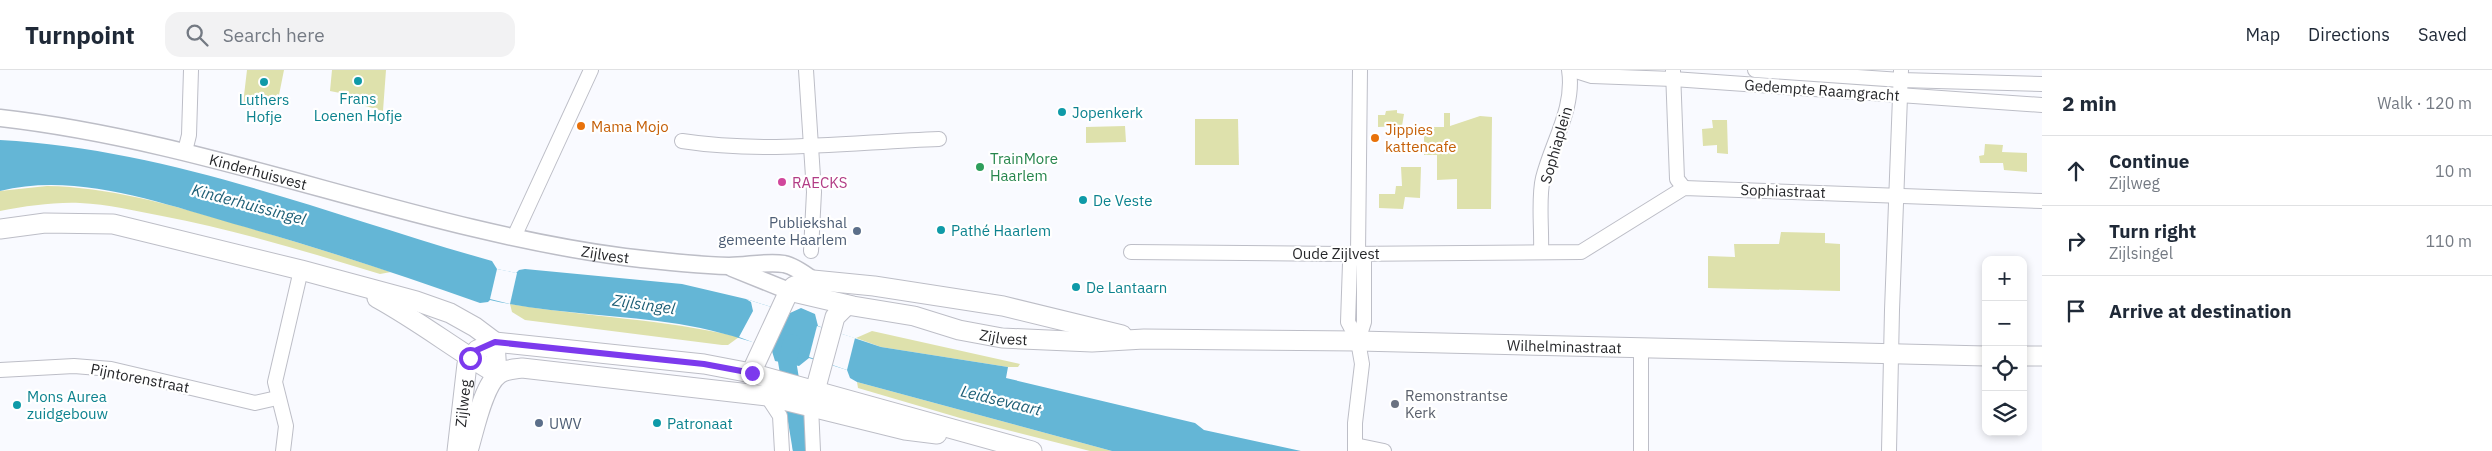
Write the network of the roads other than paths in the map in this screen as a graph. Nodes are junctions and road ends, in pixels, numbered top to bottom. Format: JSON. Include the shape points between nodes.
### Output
{"nodes":[{"id":1,"x":191,"y":70,"type":"edge"},
{"id":2,"x":591,"y":70,"type":"edge"},
{"id":3,"x":806,"y":70,"type":"edge"},
{"id":4,"x":1360,"y":70,"type":"edge"},
{"id":5,"x":1571,"y":70,"type":"edge"},
{"id":6,"x":1756,"y":70,"type":"edge"},
{"id":7,"x":1672,"y":74,"type":"edge"},
{"id":8,"x":1901,"y":75,"type":"edge"},
{"id":9,"x":2042,"y":84,"type":"edge"},
{"id":10,"x":1902,"y":96,"type":"junction"},
{"id":11,"x":2042,"y":105,"type":"edge"},
{"id":12,"x":0,"y":118,"type":"edge"},
{"id":13,"x":939,"y":139,"type":"dead end"},
{"id":14,"x":682,"y":141,"type":"dead end"},
{"id":15,"x":811,"y":146,"type":"junction"},
{"id":16,"x":185,"y":151,"type":"junction"},
{"id":17,"x":1684,"y":188,"type":"junction"},
{"id":18,"x":1896,"y":194,"type":"junction"},
{"id":19,"x":2042,"y":201,"type":"edge"},
{"id":20,"x":0,"y":229,"type":"edge"},
{"id":21,"x":514,"y":237,"type":"junction"},
{"id":22,"x":811,"y":251,"type":"dead end"},
{"id":23,"x":1541,"y":251,"type":"junction"},
{"id":24,"x":1131,"y":252,"type":"dead end"},
{"id":25,"x":1358,"y":253,"type":"junction"},
{"id":26,"x":728,"y":266,"type":"junction"},
{"id":27,"x":301,"y":270,"type":"junction"},
{"id":28,"x":813,"y":280,"type":"junction"},
{"id":29,"x":350,"y":282,"type":"junction"},
{"id":30,"x":825,"y":298,"type":"junction"},
{"id":31,"x":785,"y":300,"type":"junction"},
{"id":32,"x":838,"y":318,"type":"junction"},
{"id":33,"x":1144,"y":340,"type":"junction"},
{"id":34,"x":1358,"y":341,"type":"junction"},
{"id":35,"x":495,"y":342,"type":"junction"},
{"id":36,"x":1641,"y":348,"type":"junction"},
{"id":37,"x":1891,"y":354,"type":"junction"},
{"id":38,"x":1982,"y":356,"type":"edge"},
{"id":39,"x":2027,"y":356,"type":"edge"},
{"id":40,"x":2042,"y":356,"type":"edge"},
{"id":41,"x":470,"y":358,"type":"junction"},
{"id":42,"x":757,"y":360,"type":"junction"},
{"id":43,"x":0,"y":370,"type":"edge"},
{"id":44,"x":497,"y":374,"type":"junction"},
{"id":45,"x":804,"y":388,"type":"junction"},
{"id":46,"x":766,"y":396,"type":"junction"},
{"id":47,"x":277,"y":398,"type":"junction"},
{"id":48,"x":1355,"y":448,"type":"edge"},
{"id":49,"x":283,"y":451,"type":"edge"},
{"id":50,"x":457,"y":451,"type":"edge"},
{"id":51,"x":468,"y":451,"type":"edge"},
{"id":52,"x":782,"y":451,"type":"edge"},
{"id":53,"x":813,"y":451,"type":"edge"},
{"id":54,"x":1032,"y":451,"type":"edge"},
{"id":55,"x":1384,"y":451,"type":"edge"},
{"id":56,"x":1640,"y":451,"type":"edge"},
{"id":57,"x":1889,"y":451,"type":"edge"}],
"edges":[{"from":1,"to":16,"type":"street","via":[[189,135]]},
{"from":2,"to":21,"type":"street"},
{"from":3,"to":15,"type":"street"},
{"from":4,"to":25,"type":"street"},
{"from":5,"to":7,"type":"street","name":"Gedempte Raamgracht","via":[[1592,76]]},
{"from":5,"to":23,"type":"street","name":"Sophiaplein","via":[[1569,102],[1543,179]]},
{"from":6,"to":8,"type":"street","name":"Gedempte Raamgracht"},
{"from":7,"to":10,"type":"street","name":"Gedempte Raamgracht"},
{"from":7,"to":17,"type":"street","via":[[1677,179]]},
{"from":8,"to":9,"type":"street","name":"Gedempte Raamgracht"},
{"from":8,"to":10,"type":"street"},
{"from":10,"to":11,"type":"street","name":"Gedempte Raamgracht"},
{"from":10,"to":18,"type":"street"},
{"from":12,"to":16,"type":"street","name":"Kinderhuisvest","via":[[39,122]]},
{"from":13,"to":15,"type":"street"},
{"from":14,"to":15,"type":"street","via":[[720,147]]},
{"from":15,"to":22,"type":"street","via":[[814,192]]},
{"from":16,"to":21,"type":"street","name":"Kinderhuisvest"},
{"from":17,"to":18,"type":"street","name":"Sophiastraat"},
{"from":17,"to":23,"type":"street","via":[[1581,252]]},
{"from":18,"to":19,"type":"street","name":"Sophiastraat"},
{"from":18,"to":37,"type":"street"},
{"from":20,"to":27,"type":"main road","via":[[44,223],[113,224]]},
{"from":21,"to":26,"type":"street","name":"Zijlvest","via":[[625,257]]},
{"from":23,"to":25,"type":"street","name":"Oude Zijlvest"},
{"from":24,"to":25,"type":"street","name":"Oude Zijlvest"},
{"from":25,"to":34,"type":"street","via":[[1364,262],[1364,322]]},
{"from":26,"to":28,"type":"street","name":"Zijlvest","via":[[784,264]]},
{"from":26,"to":31,"type":"street","name":"Zijlvest"},
{"from":27,"to":29,"type":"main road"},
{"from":27,"to":47,"type":"street","via":[[275,382]]},
{"from":28,"to":30,"type":"main road"},
{"from":28,"to":31,"type":"main road","via":[[794,286]]},
{"from":28,"to":33,"type":"main road","name":"Zijlvest","via":[[1001,306]]},
{"from":29,"to":35,"type":"main road","via":[[450,312]]},
{"from":29,"to":41,"type":"main road","via":[[406,314]]},
{"from":30,"to":31,"type":"main road","name":"Zijlvest"},
{"from":30,"to":32,"type":"main road"},
{"from":31,"to":42,"type":"main road"},
{"from":32,"to":33,"type":"main road","name":"Zijlvest","via":[[914,316],[959,330],[1002,338],[1092,342]]},
{"from":32,"to":45,"type":"main road"},
{"from":33,"to":34,"type":"main road","name":"Wilhelminastraat"},
{"from":34,"to":36,"type":"main road","name":"Wilhelminastraat"},
{"from":34,"to":48,"type":"street","via":[[1362,364]]},
{"from":35,"to":41,"type":"main road","via":[[477,350]]},
{"from":35,"to":42,"type":"main road","via":[[704,364]]},
{"from":35,"to":44,"type":"main road"},
{"from":36,"to":37,"type":"main road","name":"Wilhelminastraat"},
{"from":36,"to":56,"type":"street"},
{"from":37,"to":38,"type":"main road","name":"Wilhelminastraat"},
{"from":37,"to":57,"type":"street"},
{"from":39,"to":40,"type":"main road"},
{"from":41,"to":44,"type":"main road"},
{"from":41,"to":50,"type":"main road","name":"Zijlweg","via":[[465,372]]},
{"from":42,"to":45,"type":"main road"},
{"from":42,"to":46,"type":"main road"},
{"from":43,"to":47,"type":"street","name":"Pijntorenstraat","via":[[74,366],[111,369],[254,403]]},
{"from":44,"to":46,"type":"main road","via":[[522,368]]},
{"from":44,"to":51,"type":"main road","name":"Zijlweg","via":[[488,387]]},
{"from":45,"to":46,"type":"main road"},
{"from":45,"to":53,"type":"street"},
{"from":45,"to":54,"type":"main road"},
{"from":46,"to":52,"type":"street","via":[[780,416]]},
{"from":47,"to":49,"type":"street","via":[[286,426]]},
{"from":48,"to":55,"type":"street"}]}
